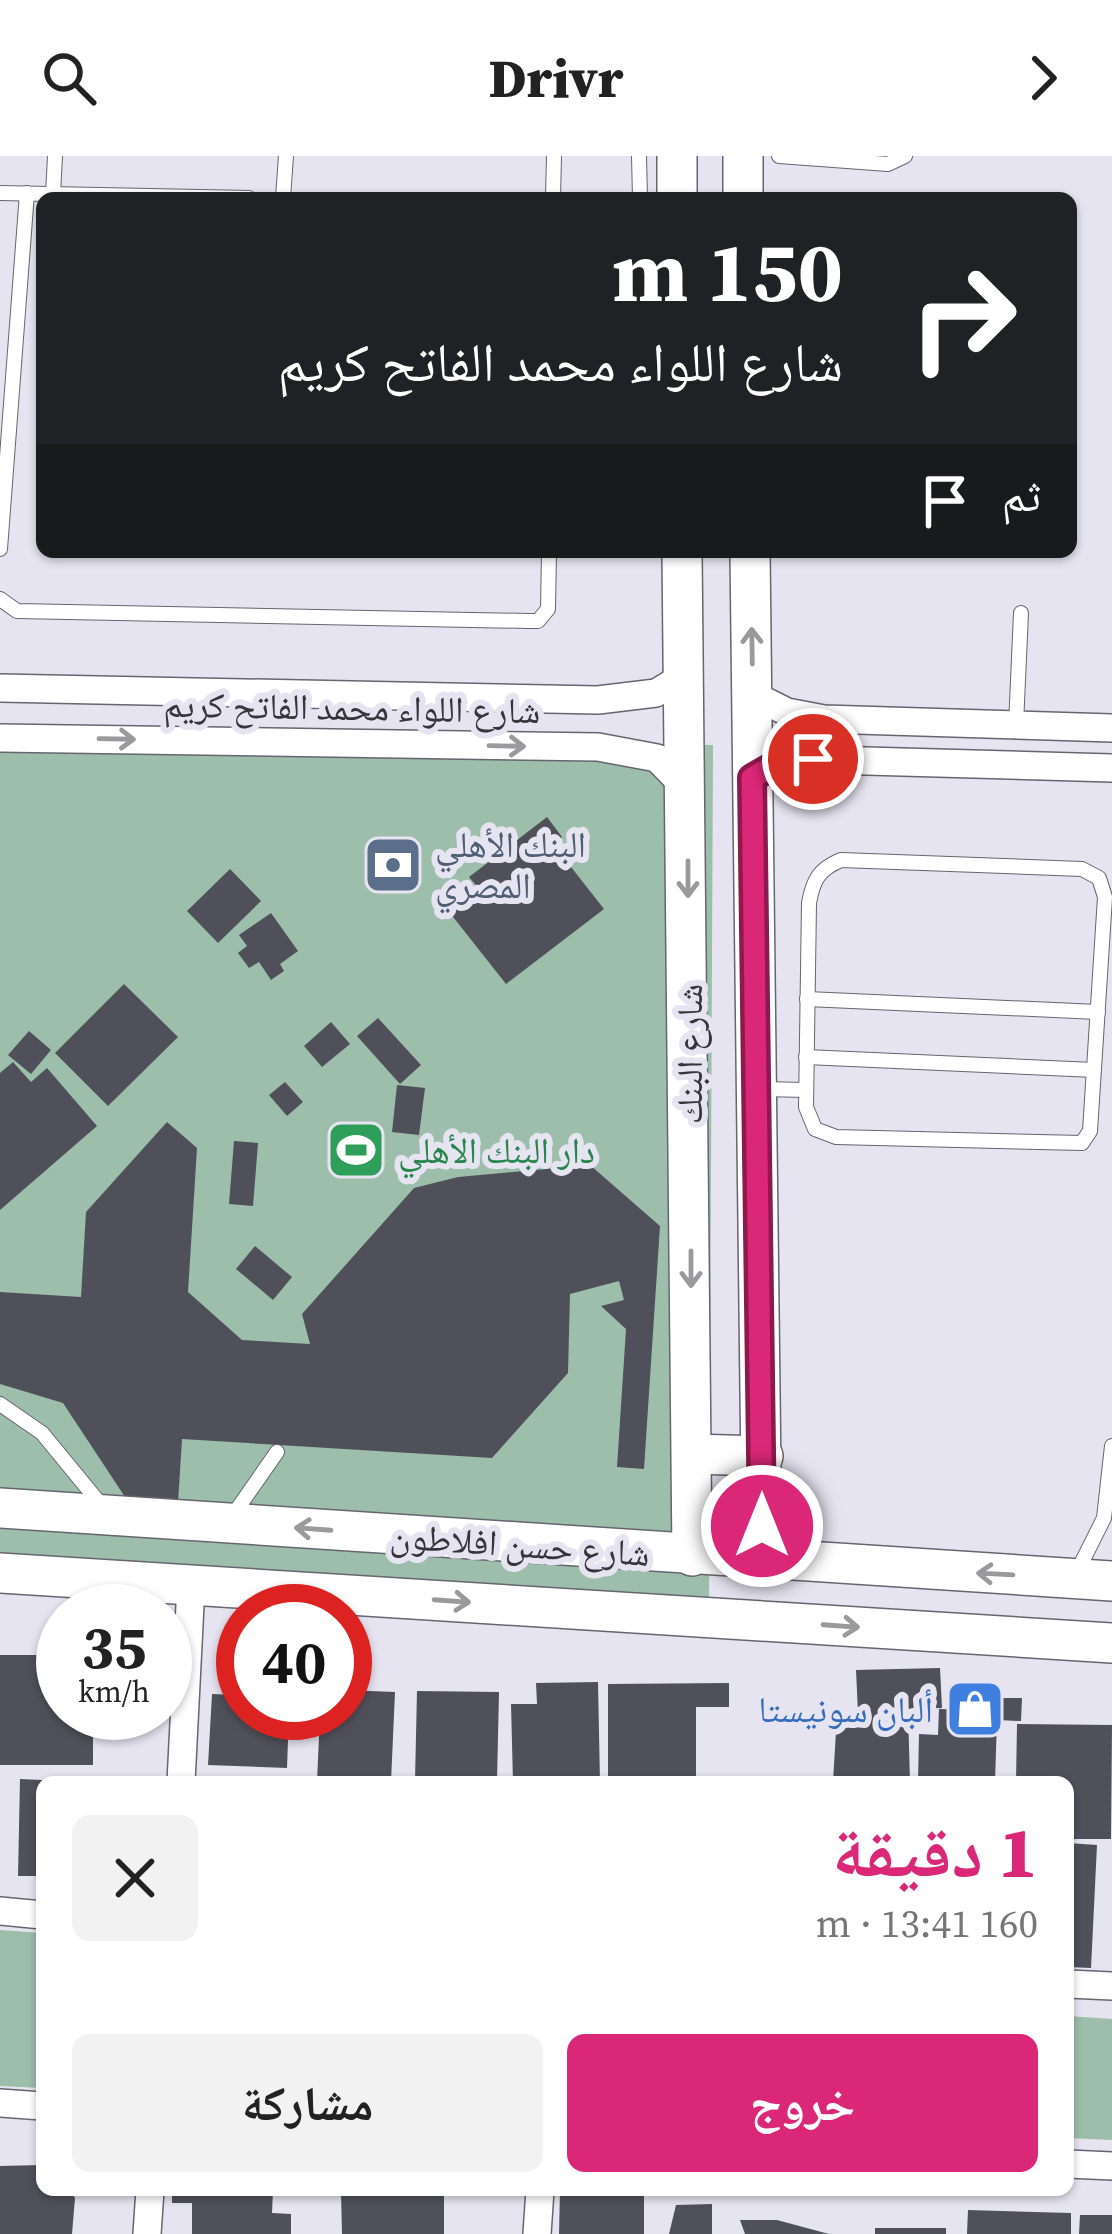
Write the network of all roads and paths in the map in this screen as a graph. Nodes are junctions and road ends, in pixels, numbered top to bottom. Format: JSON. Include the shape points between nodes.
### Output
{"nodes":[{"id":1,"x":55,"y":156,"type":"edge"},
{"id":2,"x":286,"y":156,"type":"edge"},
{"id":3,"x":554,"y":156,"type":"edge"},
{"id":4,"x":639,"y":156,"type":"edge"},
{"id":5,"x":677,"y":156,"type":"edge"},
{"id":6,"x":742,"y":156,"type":"edge"},
{"id":7,"x":779,"y":156,"type":"edge"},
{"id":8,"x":905,"y":156,"type":"edge"},
{"id":9,"x":53,"y":192,"type":"edge"},
{"id":10,"x":283,"y":192,"type":"edge"},
{"id":11,"x":553,"y":192,"type":"edge"},
{"id":12,"x":640,"y":192,"type":"edge"},
{"id":13,"x":677,"y":192,"type":"edge"},
{"id":14,"x":743,"y":192,"type":"edge"},
{"id":15,"x":0,"y":193,"type":"edge"},
{"id":16,"x":28,"y":193,"type":"junction"},
{"id":17,"x":36,"y":193,"type":"edge"},
{"id":18,"x":0,"y":549,"type":"edge"},
{"id":19,"x":549,"y":558,"type":"edge"},
{"id":20,"x":682,"y":558,"type":"edge"},
{"id":21,"x":750,"y":558,"type":"edge"},
{"id":22,"x":0,"y":599,"type":"edge"},
{"id":23,"x":1021,"y":613,"type":"dead end"},
{"id":24,"x":685,"y":676,"type":"junction"},
{"id":25,"x":0,"y":688,"type":"edge"},
{"id":26,"x":753,"y":695,"type":"junction"},
{"id":27,"x":598,"y":700,"type":"junction"},
{"id":28,"x":824,"y":719,"type":"junction"},
{"id":29,"x":1016,"y":725,"type":"junction"},
{"id":30,"x":1112,"y":728,"type":"edge"},
{"id":31,"x":0,"y":738,"type":"edge"},
{"id":32,"x":598,"y":747,"type":"junction"},
{"id":33,"x":813,"y":759,"type":"junction"},
{"id":34,"x":1112,"y":767,"type":"edge"},
{"id":35,"x":752,"y":778,"type":"junction"},
{"id":36,"x":688,"y":789,"type":"junction"},
{"id":37,"x":807,"y":998,"type":"junction"},
{"id":38,"x":1098,"y":1012,"type":"junction"},
{"id":39,"x":806,"y":1057,"type":"junction"},
{"id":40,"x":1094,"y":1070,"type":"junction"},
{"id":41,"x":757,"y":1089,"type":"junction"},
{"id":42,"x":806,"y":1090,"type":"junction"},
{"id":43,"x":0,"y":1404,"type":"edge"},
{"id":44,"x":1112,"y":1447,"type":"edge"},
{"id":45,"x":277,"y":1452,"type":"dead end"},
{"id":46,"x":692,"y":1454,"type":"junction"},
{"id":47,"x":763,"y":1456,"type":"junction"},
{"id":48,"x":1111,"y":1483,"type":"edge"},
{"id":49,"x":0,"y":1508,"type":"edge"},
{"id":50,"x":109,"y":1515,"type":"junction"},
{"id":51,"x":228,"y":1522,"type":"junction"},
{"id":52,"x":692,"y":1556,"type":"junction"},
{"id":53,"x":762,"y":1561,"type":"junction"},
{"id":54,"x":0,"y":1573,"type":"edge"},
{"id":55,"x":1093,"y":1580,"type":"edge"},
{"id":56,"x":175,"y":1584,"type":"edge"},
{"id":57,"x":192,"y":1585,"type":"edge"},
{"id":58,"x":1112,"y":1643,"type":"edge"},
{"id":59,"x":183,"y":1740,"type":"edge"},
{"id":60,"x":181,"y":1776,"type":"edge"},
{"id":61,"x":0,"y":1911,"type":"edge"},
{"id":62,"x":36,"y":1914,"type":"edge"},
{"id":63,"x":1074,"y":1984,"type":"edge"},
{"id":64,"x":1112,"y":1987,"type":"edge"},
{"id":65,"x":0,"y":2103,"type":"edge"},
{"id":66,"x":36,"y":2106,"type":"edge"},
{"id":67,"x":1074,"y":2164,"type":"edge"},
{"id":68,"x":1112,"y":2166,"type":"edge"},
{"id":69,"x":150,"y":2196,"type":"edge"},
{"id":70,"x":540,"y":2196,"type":"edge"},
{"id":71,"x":147,"y":2234,"type":"edge"},
{"id":72,"x":537,"y":2234,"type":"edge"}],
"edges":[{"from":1,"to":9,"type":"lane"},
{"from":2,"to":10,"type":"lane"},
{"from":3,"to":11,"type":"lane"},
{"from":4,"to":12,"type":"lane"},
{"from":5,"to":13,"type":"street"},
{"from":6,"to":14,"type":"street"},
{"from":7,"to":8,"type":"lane","via":[[888,164]]},
{"from":15,"to":16,"type":"lane"},
{"from":16,"to":17,"type":"lane"},
{"from":16,"to":18,"type":"lane"},
{"from":19,"to":22,"type":"lane","via":[[548,609],[529,621],[17,611]]},
{"from":20,"to":24,"type":"street","name":"شارع البنك"},
{"from":26,"to":21,"type":"street","name":"شارع البنك","one_way":true},
{"from":23,"to":29,"type":"lane"},
{"from":24,"to":27,"type":"street","name":"شارع اللواء محمد الفاتح كريم","via":[[656,693]]},
{"from":24,"to":36,"type":"street","name":"شارع البنك"},
{"from":25,"to":27,"type":"street","name":"شارع اللواء محمد الفاتح كريم"},
{"from":26,"to":28,"type":"street"},
{"from":26,"to":35,"type":"street","name":"شارع البنك"},
{"from":27,"to":32,"type":"street","via":[[606,718]]},
{"from":28,"to":29,"type":"street"},
{"from":28,"to":33,"type":"street","via":[[807,736]]},
{"from":29,"to":30,"type":"street"},
{"from":31,"to":32,"type":"street","name":"شارع اللواء محمد الفاتح كريم","one_way":true},
{"from":32,"to":36,"type":"street","name":"شارع اللواء محمد الفاتح كريم","via":[[657,758]]},
{"from":33,"to":34,"type":"street"},
{"from":33,"to":35,"type":"street","via":[[778,763]]},
{"from":35,"to":41,"type":"street","name":"شارع البنك"},
{"from":36,"to":46,"type":"street","name":"شارع البنك","one_way":true},
{"from":37,"to":38,"type":"lane"},
{"from":37,"to":38,"type":"lane","via":[[808,903],[823,868],[841,860],[1082,869],[1099,878],[1105,896]]},
{"from":37,"to":39,"type":"lane"},
{"from":38,"to":40,"type":"lane"},
{"from":39,"to":40,"type":"lane"},
{"from":39,"to":42,"type":"lane"},
{"from":40,"to":42,"type":"lane","via":[[1090,1131],[1074,1145],[825,1135],[808,1119]]},
{"from":41,"to":42,"type":"lane"},
{"from":41,"to":47,"type":"street","name":"شارع البنك"},
{"from":43,"to":50,"type":"lane","via":[[42,1433]]},
{"from":44,"to":48,"type":"lane"},
{"from":45,"to":51,"type":"lane"},
{"from":46,"to":47,"type":"street"},
{"from":46,"to":52,"type":"street","name":"شارع البنك"},
{"from":47,"to":53,"type":"street","name":"شارع البنك"},
{"from":48,"to":55,"type":"lane"},
{"from":49,"to":50,"type":"street","name":"شارع حسن افلاطون"},
{"from":50,"to":51,"type":"street","name":"شارع حسن افلاطون"},
{"from":52,"to":51,"type":"street","name":"شارع حسن افلاطون","one_way":true},
{"from":52,"to":53,"type":"street","name":"شارع حسن افلاطون"},
{"from":55,"to":53,"type":"street","name":"شارع حسن افلاطون","one_way":true},
{"from":54,"to":56,"type":"street","name":"شارع حسن افلاطون"},
{"from":57,"to":58,"type":"street","name":"شارع حسن افلاطون","one_way":true},
{"from":59,"to":60,"type":"street"},
{"from":61,"to":62,"type":"street"},
{"from":63,"to":64,"type":"street"},
{"from":65,"to":66,"type":"street"},
{"from":67,"to":68,"type":"street"},
{"from":69,"to":71,"type":"street"},
{"from":70,"to":72,"type":"street"}]}
